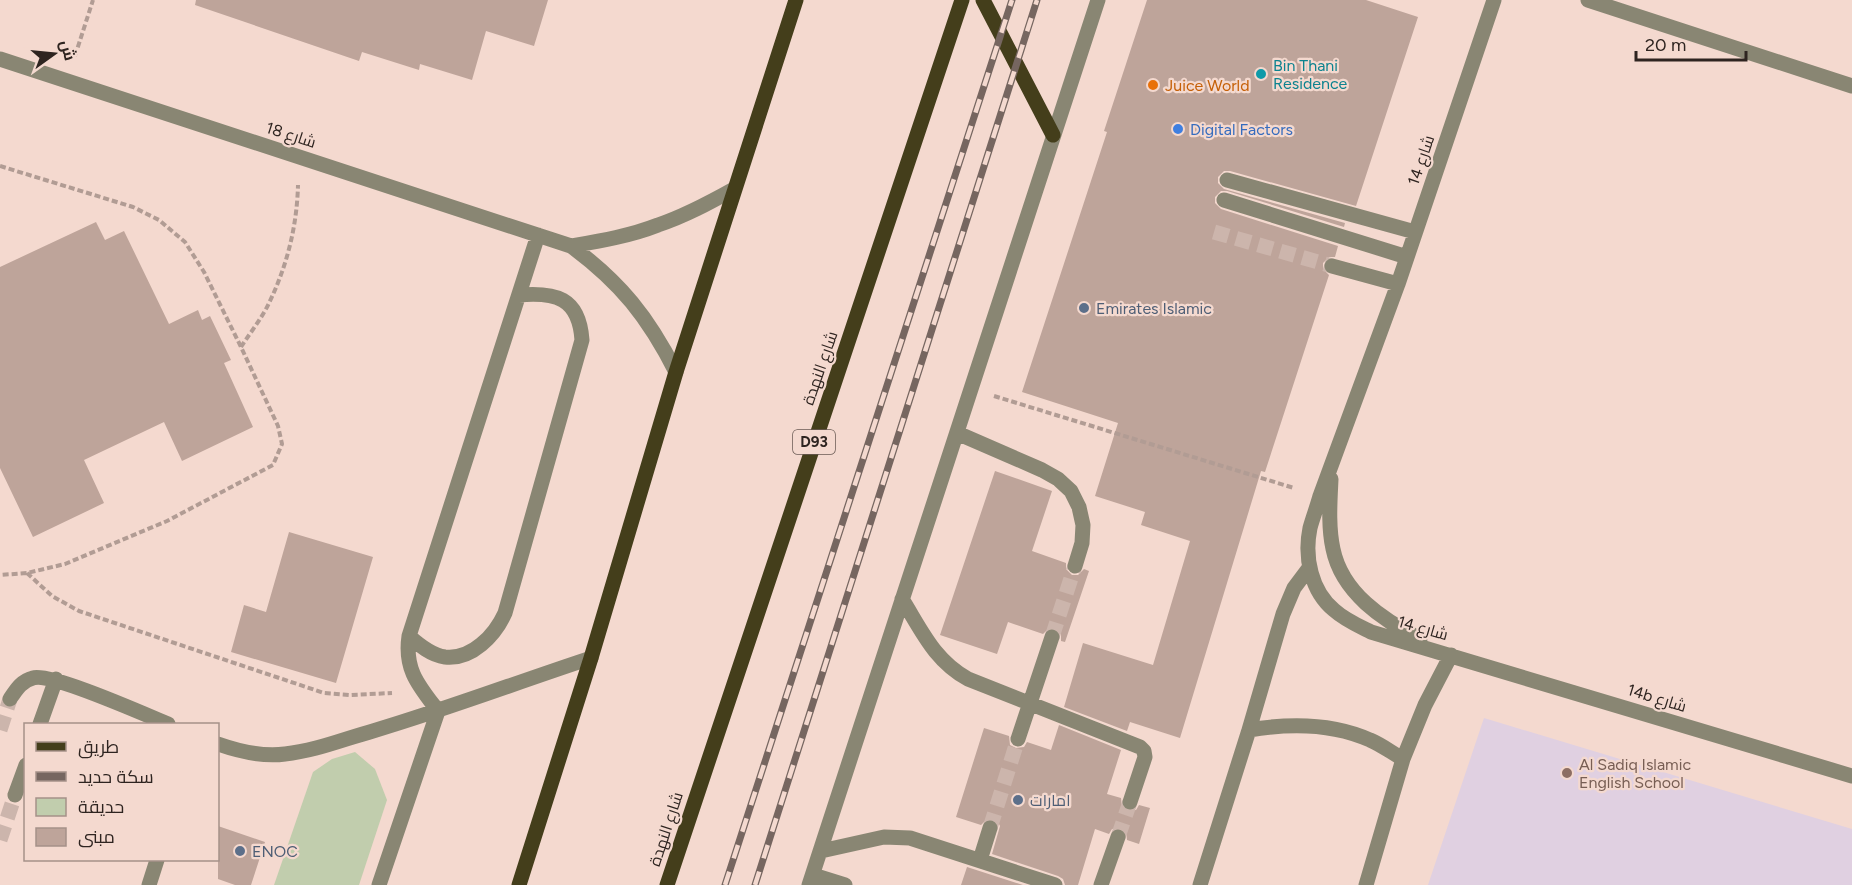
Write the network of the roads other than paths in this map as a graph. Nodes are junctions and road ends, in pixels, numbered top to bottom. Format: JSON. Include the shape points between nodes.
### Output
{"nodes":[{"id":1,"x":796,"y":0,"type":"edge"},
{"id":2,"x":962,"y":0,"type":"edge"},
{"id":3,"x":983,"y":0,"type":"edge"},
{"id":4,"x":1098,"y":0,"type":"edge"},
{"id":5,"x":1494,"y":0,"type":"edge"},
{"id":6,"x":1597,"y":2,"type":"edge"},
{"id":7,"x":0,"y":59,"type":"edge"},
{"id":8,"x":1852,"y":86,"type":"edge"},
{"id":9,"x":1053,"y":135,"type":"junction"},
{"id":10,"x":1227,"y":180,"type":"dead end"},
{"id":11,"x":734,"y":189,"type":"junction"},
{"id":12,"x":1224,"y":200,"type":"dead end"},
{"id":13,"x":1415,"y":232,"type":"junction"},
{"id":14,"x":538,"y":235,"type":"junction"},
{"id":15,"x":571,"y":246,"type":"junction"},
{"id":16,"x":1407,"y":257,"type":"junction"},
{"id":17,"x":1332,"y":266,"type":"tunnel mouth"},
{"id":18,"x":1398,"y":284,"type":"junction"},
{"id":19,"x":519,"y":295,"type":"junction"},
{"id":20,"x":676,"y":372,"type":"junction"},
{"id":21,"x":957,"y":433,"type":"junction"},
{"id":22,"x":1332,"y":466,"type":"junction"},
{"id":23,"x":1075,"y":566,"type":"tunnel mouth"},
{"id":24,"x":1309,"y":568,"type":"junction"},
{"id":25,"x":902,"y":599,"type":"junction"},
{"id":26,"x":409,"y":636,"type":"junction"},
{"id":27,"x":1052,"y":637,"type":"tunnel mouth"},
{"id":28,"x":1451,"y":655,"type":"junction"},
{"id":29,"x":591,"y":658,"type":"junction"},
{"id":30,"x":56,"y":680,"type":"junction"},
{"id":31,"x":10,"y":699,"type":"tunnel mouth"},
{"id":32,"x":1030,"y":704,"type":"junction"},
{"id":33,"x":438,"y":711,"type":"junction"},
{"id":34,"x":40,"y":723,"type":"edge"},
{"id":35,"x":165,"y":723,"type":"edge"},
{"id":36,"x":1249,"y":730,"type":"junction"},
{"id":37,"x":1018,"y":739,"type":"tunnel mouth"},
{"id":38,"x":219,"y":744,"type":"edge"},
{"id":39,"x":1403,"y":759,"type":"junction"},
{"id":40,"x":24,"y":770,"type":"edge"},
{"id":41,"x":1852,"y":776,"type":"edge"},
{"id":42,"x":15,"y":795,"type":"tunnel mouth"},
{"id":43,"x":1130,"y":801,"type":"tunnel mouth"},
{"id":44,"x":990,"y":828,"type":"tunnel mouth"},
{"id":45,"x":1118,"y":837,"type":"tunnel mouth"},
{"id":46,"x":821,"y":851,"type":"junction"},
{"id":47,"x":980,"y":860,"type":"junction"},
{"id":48,"x":157,"y":861,"type":"edge"},
{"id":49,"x":811,"y":880,"type":"edge"},
{"id":50,"x":520,"y":882,"type":"edge"},
{"id":51,"x":149,"y":885,"type":"edge"},
{"id":52,"x":379,"y":885,"type":"edge"},
{"id":53,"x":666,"y":885,"type":"edge"},
{"id":54,"x":845,"y":885,"type":"edge"},
{"id":55,"x":1055,"y":885,"type":"edge"},
{"id":56,"x":1101,"y":885,"type":"edge"},
{"id":57,"x":1200,"y":885,"type":"edge"},
{"id":58,"x":1366,"y":885,"type":"edge"}],
"edges":[{"from":1,"to":11,"type":"main road"},
{"from":2,"to":53,"type":"main road","name":"شارع النهدة","number":"D93"},
{"from":3,"to":9,"type":"main road"},
{"from":4,"to":9,"type":"street"},
{"from":5,"to":13,"type":"street","name":"شارع 14"},
{"from":6,"to":8,"type":"street"},
{"from":7,"to":14,"type":"street","name":"شارع 18"},
{"from":9,"to":21,"type":"street"},
{"from":10,"to":13,"type":"street"},
{"from":11,"to":15,"type":"street","name":"شارع 18","via":[[656,226]]},
{"from":11,"to":20,"type":"main road"},
{"from":12,"to":16,"type":"street"},
{"from":13,"to":16,"type":"street","name":"شارع 14"},
{"from":14,"to":15,"type":"street","name":"شارع 18"},
{"from":14,"to":19,"type":"street"},
{"from":15,"to":20,"type":"street","name":"شارع 18","via":[[598,265],[629,297],[661,342]]},
{"from":16,"to":18,"type":"street","name":"شارع 14"},
{"from":17,"to":18,"type":"street"},
{"from":18,"to":22,"type":"street","name":"شارع 14"},
{"from":19,"to":26,"type":"street"},
{"from":19,"to":26,"type":"street","via":[[562,298],[577,316],[582,340],[505,613],[483,643],[458,657],[430,652]]},
{"from":20,"to":29,"type":"main road"},
{"from":21,"to":23,"type":"street","via":[[1042,470],[1071,491],[1083,525]]},
{"from":21,"to":25,"type":"street"},
{"from":22,"to":24,"type":"street","name":"شارع 14","via":[[1310,529]]},
{"from":22,"to":28,"type":"street","name":"شارع 14","via":[[1332,539],[1341,573],[1376,613]]},
{"from":24,"to":28,"type":"street","name":"شارع 14","via":[[1319,592],[1334,610],[1354,624]]},
{"from":24,"to":36,"type":"street","via":[[1294,588],[1283,614]]},
{"from":25,"to":32,"type":"street","via":[[932,649],[954,672]]},
{"from":25,"to":46,"type":"street"},
{"from":26,"to":33,"type":"street","via":[[411,668]]},
{"from":27,"to":32,"type":"street"},
{"from":28,"to":39,"type":"street"},
{"from":28,"to":41,"type":"street","name":"14b شارع"},
{"from":29,"to":33,"type":"street"},
{"from":29,"to":50,"type":"main road"},
{"from":30,"to":31,"type":"street","via":[[34,677],[18,686]]},
{"from":30,"to":34,"type":"street"},
{"from":30,"to":35,"type":"street"},
{"from":32,"to":37,"type":"street"},
{"from":32,"to":43,"type":"street","via":[[1140,747],[1145,757]]},
{"from":33,"to":38,"type":"street","via":[[309,750],[283,754],[256,754]]},
{"from":33,"to":52,"type":"street"},
{"from":36,"to":39,"type":"street","via":[[1276,725],[1333,728],[1370,740]]},
{"from":36,"to":57,"type":"street"},
{"from":39,"to":58,"type":"street"},
{"from":40,"to":42,"type":"street"},
{"from":44,"to":47,"type":"street"},
{"from":45,"to":56,"type":"street"},
{"from":46,"to":47,"type":"street","via":[[897,837]]},
{"from":46,"to":49,"type":"street"},
{"from":47,"to":55,"type":"street"},
{"from":48,"to":51,"type":"street"},
{"from":49,"to":54,"type":"street"}]}
